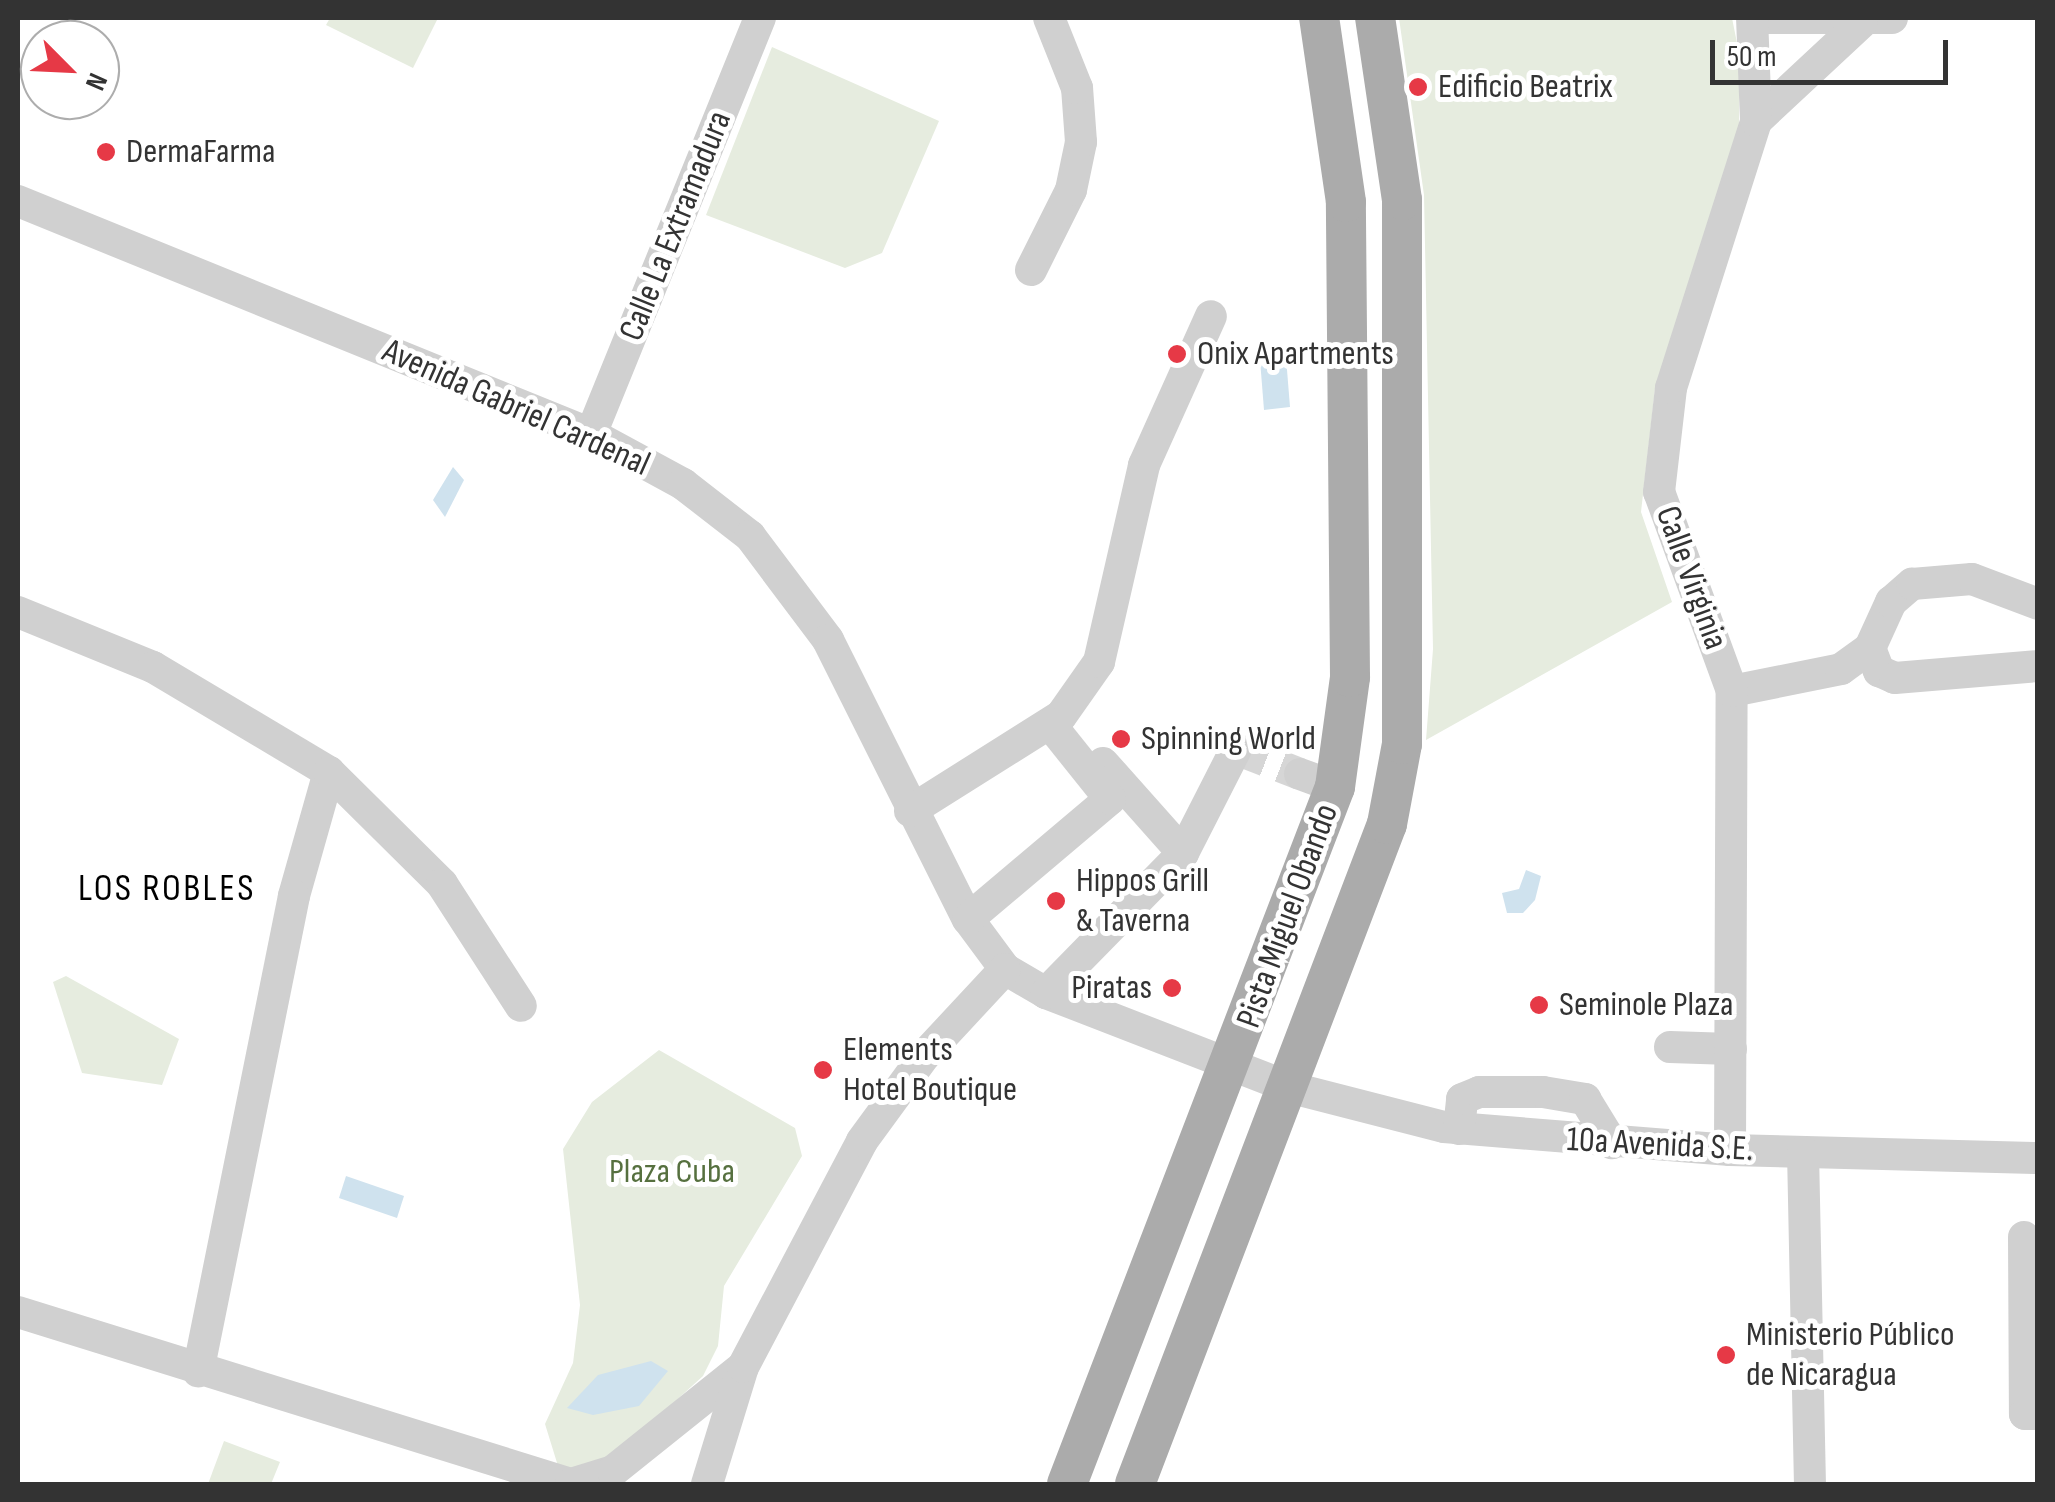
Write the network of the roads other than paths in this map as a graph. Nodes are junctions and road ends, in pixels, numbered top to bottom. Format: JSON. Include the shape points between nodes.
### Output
{"nodes":[{"id":1,"x":760,"y":18,"type":"edge"},
{"id":2,"x":1318,"y":18,"type":"edge"},
{"id":3,"x":1375,"y":18,"type":"edge"},
{"id":4,"x":1753,"y":18,"type":"edge"},
{"id":5,"x":1053,"y":19,"type":"edge"},
{"id":6,"x":1876,"y":20,"type":"edge"},
{"id":7,"x":1756,"y":121,"type":"junction"},
{"id":8,"x":18,"y":201,"type":"edge"},
{"id":9,"x":1031,"y":270,"type":"dead end"},
{"id":10,"x":1212,"y":316,"type":"dead end"},
{"id":11,"x":591,"y":434,"type":"junction"},
{"id":12,"x":2038,"y":604,"type":"edge"},
{"id":13,"x":18,"y":612,"type":"edge"},
{"id":14,"x":1870,"y":648,"type":"junction"},
{"id":15,"x":2038,"y":666,"type":"edge"},
{"id":16,"x":1732,"y":691,"type":"junction"},
{"id":17,"x":1055,"y":720,"type":"junction"},
{"id":18,"x":1236,"y":749,"type":"dead end"},
{"id":19,"x":330,"y":772,"type":"junction"},
{"id":20,"x":910,"y":811,"type":"junction"},
{"id":21,"x":1183,"y":854,"type":"junction"},
{"id":22,"x":968,"y":919,"type":"junction"},
{"id":23,"x":1006,"y":970,"type":"junction"},
{"id":24,"x":1046,"y":993,"type":"junction"},
{"id":25,"x":520,"y":1006,"type":"dead end"},
{"id":26,"x":1670,"y":1047,"type":"dead end"},
{"id":27,"x":1731,"y":1049,"type":"junction"},
{"id":28,"x":1232,"y":1068,"type":"junction"},
{"id":29,"x":1288,"y":1087,"type":"junction"},
{"id":30,"x":1459,"y":1129,"type":"junction"},
{"id":31,"x":1612,"y":1144,"type":"junction"},
{"id":32,"x":1730,"y":1150,"type":"junction"},
{"id":33,"x":1803,"y":1152,"type":"junction"},
{"id":34,"x":2038,"y":1158,"type":"edge"},
{"id":35,"x":2024,"y":1237,"type":"dead end"},
{"id":36,"x":18,"y":1312,"type":"edge"},
{"id":37,"x":743,"y":1367,"type":"junction"},
{"id":38,"x":198,"y":1371,"type":"junction"},
{"id":39,"x":2038,"y":1414,"type":"edge"},
{"id":40,"x":708,"y":1484,"type":"edge"},
{"id":41,"x":1067,"y":1484,"type":"edge"},
{"id":42,"x":1134,"y":1484,"type":"edge"},
{"id":43,"x":1810,"y":1484,"type":"edge"}],
"edges":[{"from":1,"to":11,"type":"street","name":"Calle La Extramadura"},
{"from":2,"to":28,"type":"main road","name":"Pista Miguel Obando","via":[[1346,202],[1350,677]]},
{"from":3,"to":29,"type":"main road","name":"Pista Miguel Obando","via":[[1402,200],[1402,744],[1387,824]]},
{"from":4,"to":6,"type":"street"},
{"from":4,"to":7,"type":"street","name":"Calle Virginia"},
{"from":5,"to":9,"type":"street","via":[[1077,88],[1082,142],[1072,190]]},
{"from":6,"to":7,"type":"street"},
{"from":7,"to":16,"type":"street","name":"Calle Virginia","via":[[1671,388],[1659,492]]},
{"from":8,"to":11,"type":"street","name":"Avenida Gabriel Cardenal"},
{"from":10,"to":17,"type":"street","via":[[1144,465],[1115,619],[1099,662]]},
{"from":11,"to":20,"type":"street","name":"Avenida Gabriel Cardenal","via":[[683,484],[750,536],[828,640]]},
{"from":12,"to":14,"type":"street","via":[[1972,579],[1912,584],[1890,602]]},
{"from":13,"to":19,"type":"street","via":[[153,666]]},
{"from":14,"to":15,"type":"street","via":[[1879,671],[1895,678]]},
{"from":14,"to":16,"type":"street","via":[[1842,669]]},
{"from":16,"to":27,"type":"street","name":"Calle Virginia"},
{"from":17,"to":20,"type":"street"},
{"from":17,"to":21,"type":"street"},
{"from":17,"to":22,"type":"street","via":[[1110,799]]},
{"from":18,"to":21,"type":"street"},
{"from":19,"to":25,"type":"street","via":[[442,884]]},
{"from":19,"to":38,"type":"street","via":[[294,896]]},
{"from":20,"to":22,"type":"street","name":"Avenida Gabriel Cardenal"},
{"from":21,"to":24,"type":"street"},
{"from":22,"to":23,"type":"street","name":"Avenida Gabriel Cardenal"},
{"from":23,"to":24,"type":"street","name":"Avenida Gabriel Cardenal"},
{"from":23,"to":37,"type":"street","via":[[924,1055],[862,1141]]},
{"from":24,"to":28,"type":"street","name":"Avenida Gabriel Cardenal"},
{"from":26,"to":27,"type":"street"},
{"from":27,"to":32,"type":"street","name":"Calle Virginia"},
{"from":28,"to":29,"type":"street","name":"Avenida Gabriel Cardenal"},
{"from":28,"to":41,"type":"main road","name":"Pista Miguel Obando"},
{"from":29,"to":30,"type":"street","name":"10a Avenida S.E.","via":[[1357,1092]]},
{"from":29,"to":42,"type":"main road","name":"Pista Miguel Obando"},
{"from":30,"to":31,"type":"street","name":"10a Avenida S.E."},
{"from":30,"to":31,"type":"street","via":[[1462,1099],[1543,1092],[1585,1099]]},
{"from":31,"to":32,"type":"street","name":"10a Avenida S.E."},
{"from":32,"to":33,"type":"street","name":"10a Avenida S.E."},
{"from":33,"to":34,"type":"street","name":"10a Avenida S.E."},
{"from":33,"to":43,"type":"street"},
{"from":35,"to":39,"type":"street","via":[[2025,1414]]},
{"from":36,"to":38,"type":"street"},
{"from":37,"to":38,"type":"street","via":[[613,1471],[571,1484]]},
{"from":37,"to":40,"type":"street"}]}
